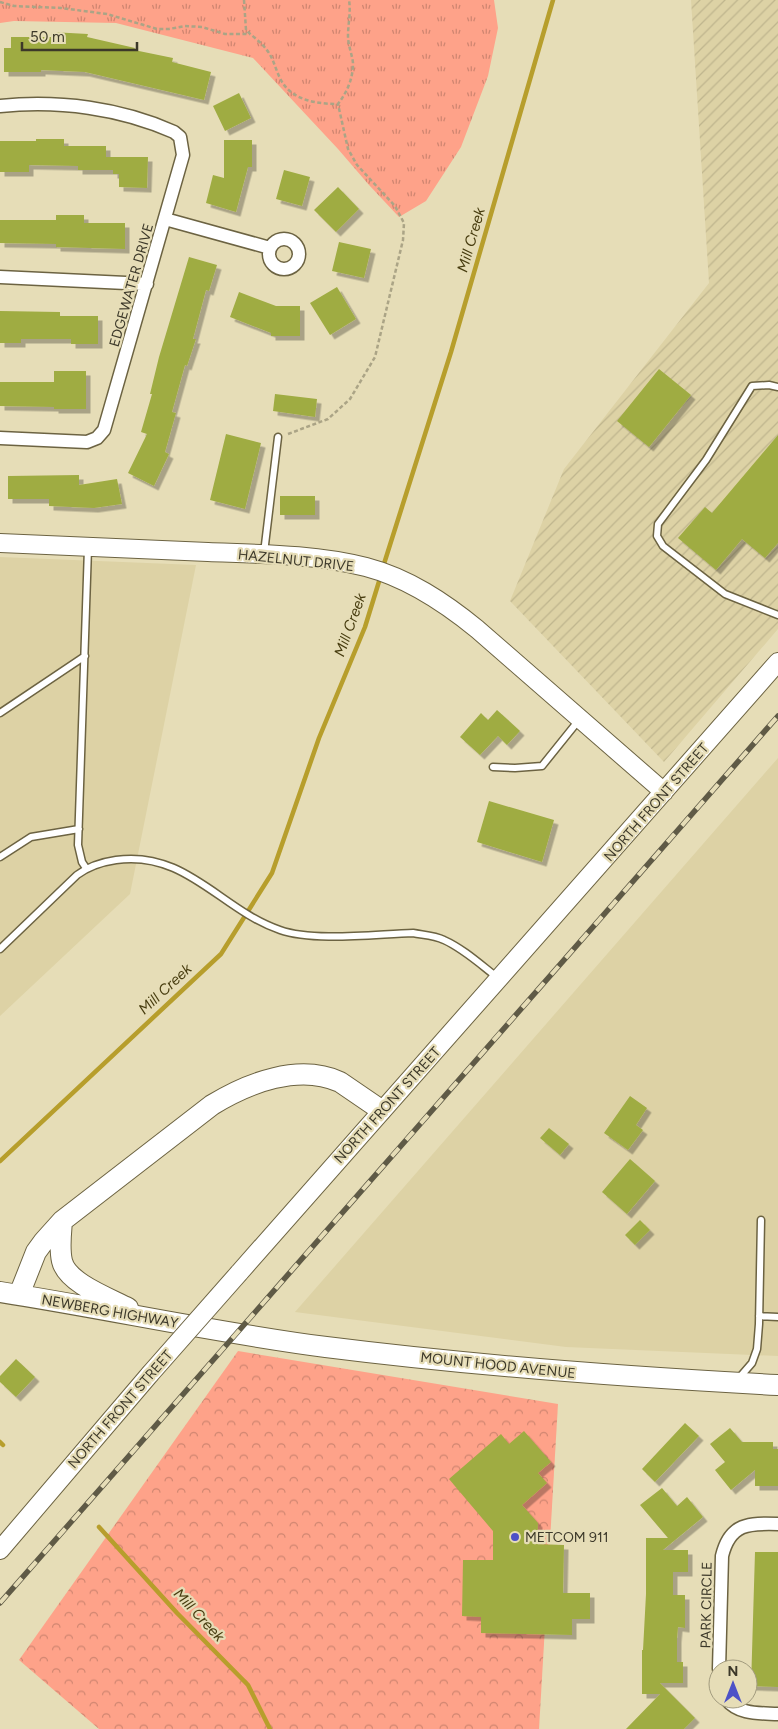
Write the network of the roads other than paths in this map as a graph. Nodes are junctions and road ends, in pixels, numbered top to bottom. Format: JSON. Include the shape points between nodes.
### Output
{"nodes":[{"id":1,"x":0,"y":106,"type":"edge"},
{"id":2,"x":166,"y":219,"type":"junction"},
{"id":3,"x":270,"y":248,"type":"dead end"},
{"id":4,"x":0,"y":277,"type":"edge"},
{"id":5,"x":147,"y":284,"type":"junction"},
{"id":6,"x":778,"y":387,"type":"edge"},
{"id":7,"x":278,"y":437,"type":"road end"},
{"id":8,"x":0,"y":438,"type":"edge"},
{"id":9,"x":0,"y":543,"type":"edge"},
{"id":10,"x":88,"y":547,"type":"junction"},
{"id":11,"x":264,"y":554,"type":"junction"},
{"id":12,"x":778,"y":615,"type":"edge"},
{"id":13,"x":85,"y":656,"type":"junction"},
{"id":14,"x":778,"y":662,"type":"edge"},
{"id":15,"x":0,"y":713,"type":"edge"},
{"id":16,"x":580,"y":719,"type":"junction"},
{"id":17,"x":493,"y":768,"type":"dead end"},
{"id":18,"x":664,"y":792,"type":"junction"},
{"id":19,"x":79,"y":829,"type":"junction"},
{"id":20,"x":0,"y":857,"type":"edge"},
{"id":21,"x":86,"y":868,"type":"junction"},
{"id":22,"x":0,"y":949,"type":"edge"},
{"id":23,"x":500,"y":979,"type":"junction"},
{"id":24,"x":381,"y":1110,"type":"junction"},
{"id":25,"x":761,"y":1220,"type":"dead end"},
{"id":26,"x":62,"y":1221,"type":"junction"},
{"id":27,"x":10,"y":1293,"type":"edge"},
{"id":28,"x":759,"y":1316,"type":"junction"},
{"id":29,"x":147,"y":1317,"type":"junction"},
{"id":30,"x":778,"y":1317,"type":"edge"},
{"id":31,"x":219,"y":1330,"type":"joint"},
{"id":32,"x":735,"y":1383,"type":"junction"},
{"id":33,"x":778,"y":1385,"type":"edge"},
{"id":34,"x":778,"y":1524,"type":"edge"},
{"id":35,"x":0,"y":1550,"type":"edge"},
{"id":36,"x":719,"y":1659,"type":"edge"},
{"id":37,"x":737,"y":1709,"type":"edge"},
{"id":38,"x":778,"y":1714,"type":"edge"}],
"edges":[{"from":1,"to":2,"type":"street","name":"EDGEWATER DRIVE","via":[[54,104],[90,108],[174,132],[180,137],[183,155]]},
{"from":2,"to":3,"type":"street"},
{"from":2,"to":5,"type":"street","name":"EDGEWATER DRIVE"},
{"from":4,"to":5,"type":"street"},
{"from":5,"to":8,"type":"street","name":"EDGEWATER DRIVE","via":[[108,420],[97,438],[87,442]]},
{"from":6,"to":12,"type":"lane","via":[[752,386],[706,460],[658,524],[657,536],[663,546],[724,594]]},
{"from":7,"to":11,"type":"lane"},
{"from":9,"to":10,"type":"main road","name":"HAZELNUT DRIVE"},
{"from":10,"to":11,"type":"main road","name":"HAZELNUT DRIVE"},
{"from":10,"to":13,"type":"lane"},
{"from":11,"to":16,"type":"main road","name":"HAZELNUT DRIVE","via":[[366,567],[412,585],[453,609]]},
{"from":13,"to":15,"type":"lane"},
{"from":13,"to":19,"type":"lane"},
{"from":14,"to":18,"type":"main road","name":"NORTH FRONT STREET"},
{"from":16,"to":17,"type":"lane","via":[[542,766]]},
{"from":16,"to":18,"type":"main road","name":"HAZELNUT DRIVE"},
{"from":18,"to":23,"type":"main road","name":"NORTH FRONT STREET"},
{"from":19,"to":20,"type":"lane","via":[[31,837]]},
{"from":19,"to":21,"type":"lane","via":[[79,853]]},
{"from":21,"to":22,"type":"lane"},
{"from":21,"to":23,"type":"lane","via":[[125,859],[155,861],[193,878],[255,918],[280,930],[307,935],[428,935],[456,946]]},
{"from":23,"to":24,"type":"main road","name":"NORTH FRONT STREET"},
{"from":24,"to":26,"type":"main road","via":[[349,1088],[322,1076],[290,1076],[250,1086],[212,1105]]},
{"from":24,"to":35,"type":"main road","name":"NORTH FRONT STREET","bridge":true},
{"from":25,"to":28,"type":"lane"},
{"from":26,"to":27,"type":"main road","via":[[36,1252]]},
{"from":26,"to":29,"type":"main road","via":[[61,1258],[70,1274],[93,1290]]},
{"from":27,"to":29,"type":"main road","name":"NEWBERG HIGHWAY"},
{"from":28,"to":30,"type":"lane"},
{"from":28,"to":32,"type":"lane","via":[[757,1349],[752,1364]]},
{"from":29,"to":31,"type":"main road","name":"NEWBERG HIGHWAY"},
{"from":31,"to":32,"type":"main road","name":"MOUNT HOOD AVENUE","via":[[325,1347],[502,1366]]},
{"from":32,"to":33,"type":"main road","name":"MOUNT HOOD AVENUE"},
{"from":34,"to":36,"type":"street","name":"PARK CIRCLE","via":[[756,1523],[738,1528],[725,1544]]},
{"from":37,"to":38,"type":"street"}]}
